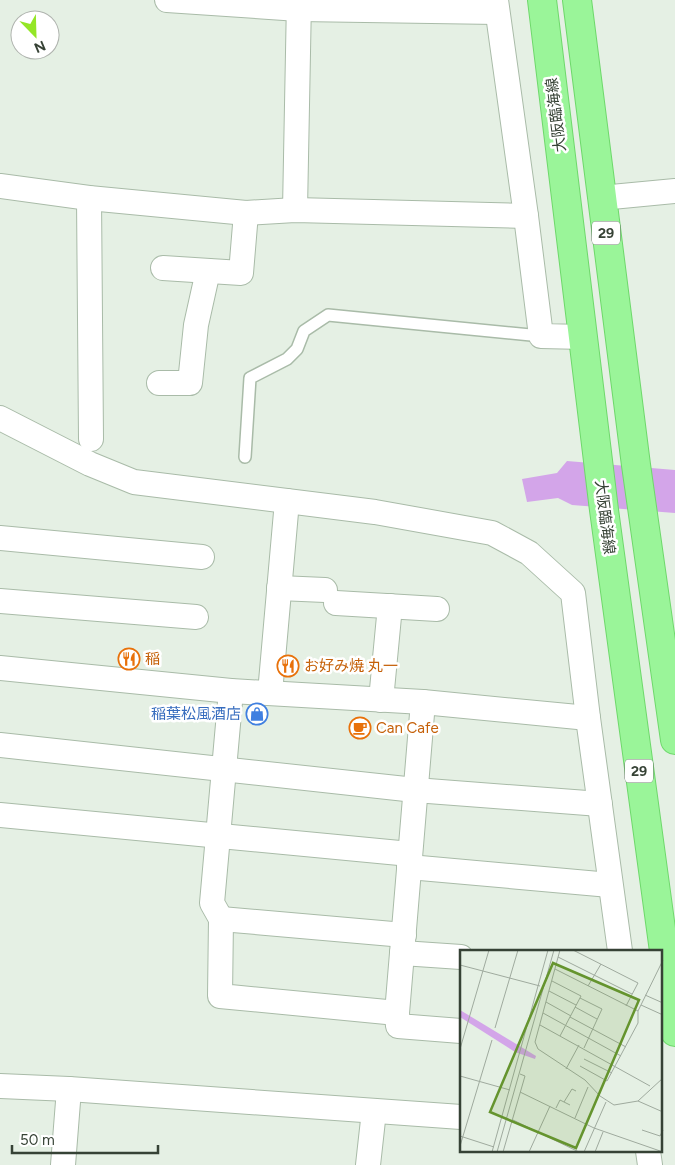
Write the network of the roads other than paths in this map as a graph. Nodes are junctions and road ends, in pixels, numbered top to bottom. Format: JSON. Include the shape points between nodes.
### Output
{"nodes":[{"id":1,"x":167,"y":0,"type":"edge"},
{"id":2,"x":542,"y":0,"type":"edge"},
{"id":3,"x":577,"y":0,"type":"edge"},
{"id":4,"x":299,"y":4,"type":"edge"},
{"id":5,"x":496,"y":6,"type":"edge"},
{"id":6,"x":0,"y":186,"type":"edge"},
{"id":7,"x":675,"y":191,"type":"edge"},
{"id":8,"x":90,"y":198,"type":"junction"},
{"id":9,"x":601,"y":198,"type":"junction"},
{"id":10,"x":295,"y":210,"type":"junction"},
{"id":11,"x":246,"y":213,"type":"junction"},
{"id":12,"x":526,"y":216,"type":"junction"},
{"id":13,"x":163,"y":268,"type":"dead end"},
{"id":14,"x":208,"y":271,"type":"junction"},
{"id":15,"x":541,"y":336,"type":"junction"},
{"id":16,"x":584,"y":337,"type":"junction"},
{"id":17,"x":159,"y":383,"type":"dead end"},
{"id":18,"x":0,"y":418,"type":"edge"},
{"id":19,"x":91,"y":439,"type":"dead end"},
{"id":20,"x":245,"y":457,"type":"dead end"},
{"id":21,"x":287,"y":501,"type":"junction"},
{"id":22,"x":0,"y":538,"type":"edge"},
{"id":23,"x":202,"y":557,"type":"dead end"},
{"id":24,"x":279,"y":588,"type":"junction"},
{"id":25,"x":0,"y":601,"type":"edge"},
{"id":26,"x":390,"y":606,"type":"junction"},
{"id":27,"x":436,"y":608,"type":"dead end"},
{"id":28,"x":196,"y":617,"type":"dead end"},
{"id":29,"x":0,"y":668,"type":"edge"},
{"id":30,"x":231,"y":691,"type":"junction"},
{"id":31,"x":270,"y":693,"type":"junction"},
{"id":32,"x":381,"y":700,"type":"junction"},
{"id":33,"x":423,"y":702,"type":"junction"},
{"id":34,"x":588,"y":718,"type":"junction"},
{"id":35,"x":675,"y":740,"type":"edge"},
{"id":36,"x":0,"y":744,"type":"edge"},
{"id":37,"x":224,"y":768,"type":"junction"},
{"id":38,"x":415,"y":790,"type":"junction"},
{"id":39,"x":600,"y":804,"type":"junction"},
{"id":40,"x":0,"y":815,"type":"edge"},
{"id":41,"x":217,"y":835,"type":"junction"},
{"id":42,"x":410,"y":861,"type":"junction"},
{"id":43,"x":610,"y":885,"type":"junction"},
{"id":44,"x":221,"y":919,"type":"junction"},
{"id":45,"x":403,"y":944,"type":"junction"},
{"id":46,"x":620,"y":950,"type":"edge"},
{"id":47,"x":460,"y":957,"type":"edge"},
{"id":48,"x":397,"y":1013,"type":"junction"},
{"id":49,"x":460,"y":1031,"type":"edge"},
{"id":50,"x":675,"y":1032,"type":"edge"},
{"id":51,"x":0,"y":1086,"type":"edge"},
{"id":52,"x":69,"y":1089,"type":"junction"},
{"id":53,"x":374,"y":1111,"type":"junction"},
{"id":54,"x":460,"y":1117,"type":"edge"},
{"id":55,"x":648,"y":1152,"type":"edge"},
{"id":56,"x":63,"y":1165,"type":"edge"},
{"id":57,"x":368,"y":1165,"type":"edge"},
{"id":58,"x":650,"y":1165,"type":"edge"}],
"edges":[{"from":1,"to":4,"type":"street"},
{"from":2,"to":16,"type":"main road","name":"大阪臨海線","number":"29"},
{"from":3,"to":9,"type":"main road","number":"29"},
{"from":4,"to":5,"type":"street"},
{"from":4,"to":10,"type":"street"},
{"from":5,"to":12,"type":"street"},
{"from":6,"to":8,"type":"street"},
{"from":7,"to":9,"type":"street"},
{"from":8,"to":11,"type":"street"},
{"from":8,"to":19,"type":"street"},
{"from":9,"to":35,"type":"main road","number":"29"},
{"from":10,"to":11,"type":"street"},
{"from":10,"to":12,"type":"street"},
{"from":11,"to":14,"type":"street","via":[[241,273]]},
{"from":12,"to":15,"type":"street"},
{"from":13,"to":14,"type":"street"},
{"from":14,"to":17,"type":"street","via":[[196,325],[190,383]]},
{"from":15,"to":16,"type":"street"},
{"from":15,"to":20,"type":"lane","via":[[328,316],[304,331],[297,349],[287,359],[250,378]]},
{"from":16,"to":50,"type":"main road","name":"大阪臨海線","number":"29","via":[[604,510]]},
{"from":18,"to":21,"type":"street","via":[[90,464],[134,482]]},
{"from":21,"to":24,"type":"street"},
{"from":21,"to":34,"type":"street","via":[[375,512],[492,534],[528,553],[574,593]]},
{"from":22,"to":23,"type":"street"},
{"from":24,"to":26,"type":"street"},
{"from":24,"to":31,"type":"street"},
{"from":25,"to":28,"type":"street"},
{"from":26,"to":27,"type":"street"},
{"from":26,"to":32,"type":"street"},
{"from":29,"to":30,"type":"street"},
{"from":30,"to":31,"type":"street"},
{"from":30,"to":37,"type":"street"},
{"from":31,"to":32,"type":"street"},
{"from":32,"to":33,"type":"street"},
{"from":33,"to":34,"type":"street"},
{"from":33,"to":38,"type":"street"},
{"from":34,"to":39,"type":"street"},
{"from":36,"to":37,"type":"street"},
{"from":37,"to":38,"type":"street"},
{"from":37,"to":41,"type":"street"},
{"from":38,"to":39,"type":"street"},
{"from":38,"to":42,"type":"street"},
{"from":39,"to":43,"type":"street"},
{"from":40,"to":41,"type":"street"},
{"from":41,"to":42,"type":"street"},
{"from":41,"to":44,"type":"street","via":[[212,903]]},
{"from":42,"to":43,"type":"street"},
{"from":42,"to":45,"type":"street"},
{"from":43,"to":46,"type":"street"},
{"from":44,"to":45,"type":"street"},
{"from":44,"to":48,"type":"street","via":[[220,996]]},
{"from":45,"to":47,"type":"street"},
{"from":45,"to":48,"type":"street"},
{"from":48,"to":49,"type":"street","via":[[398,1026]]},
{"from":51,"to":52,"type":"street"},
{"from":52,"to":53,"type":"street"},
{"from":52,"to":56,"type":"street"},
{"from":53,"to":54,"type":"street"},
{"from":53,"to":57,"type":"street"},
{"from":55,"to":58,"type":"street"}]}
